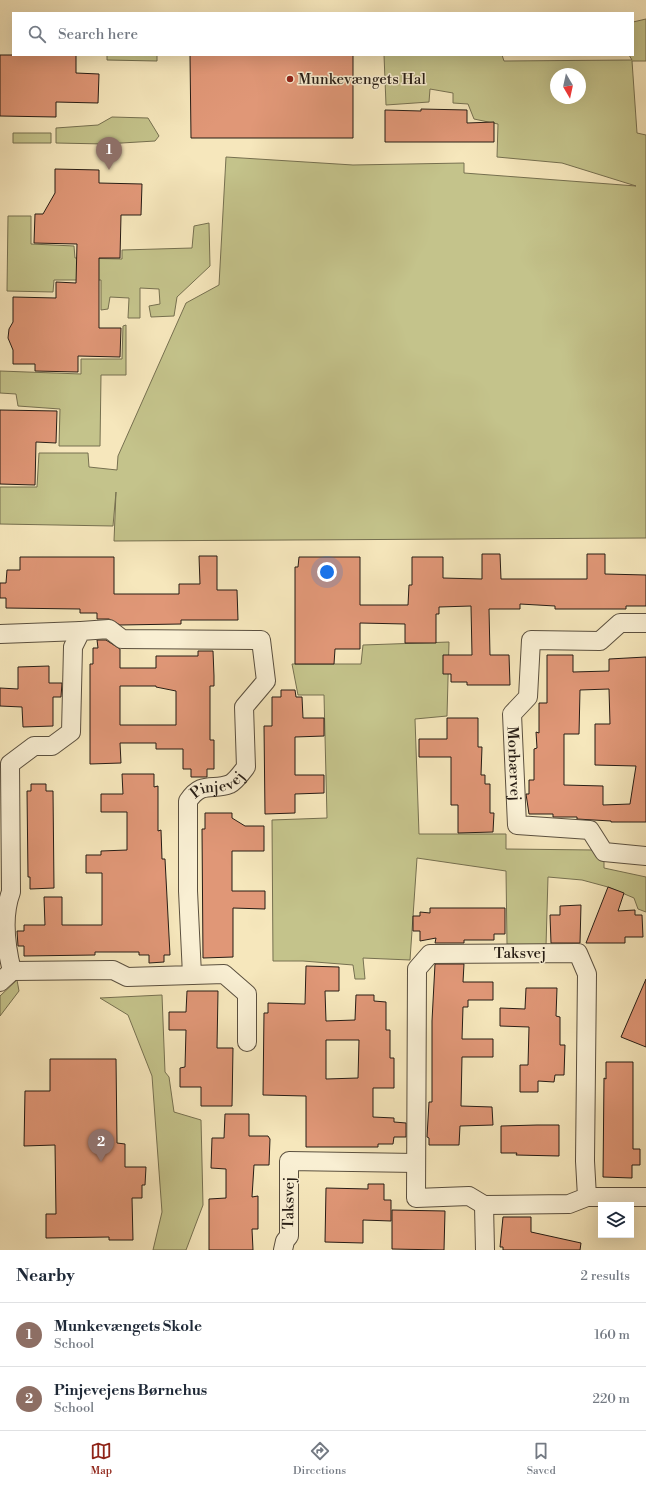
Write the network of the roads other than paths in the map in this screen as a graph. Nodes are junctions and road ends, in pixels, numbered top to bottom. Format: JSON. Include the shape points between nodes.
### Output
{"nodes":[{"id":1,"x":646,"y":623,"type":"edge"},
{"id":2,"x":81,"y":631,"type":"junction"},
{"id":3,"x":0,"y":634,"type":"edge"},
{"id":4,"x":646,"y":856,"type":"edge"},
{"id":5,"x":192,"y":975,"type":"junction"},
{"id":6,"x":6,"y":976,"type":"edge"},
{"id":7,"x":247,"y":1042,"type":"dead end"},
{"id":8,"x":416,"y":1163,"type":"junction"},
{"id":9,"x":587,"y":1197,"type":"junction"},
{"id":10,"x":646,"y":1197,"type":"edge"},
{"id":11,"x":484,"y":1205,"type":"junction"},
{"id":12,"x":283,"y":1250,"type":"edge"},
{"id":13,"x":485,"y":1250,"type":"edge"}],
"edges":[{"from":1,"to":4,"type":"street","name":"Morbærvej","via":[[620,623],[600,640],[531,640],[528,697],[512,714],[517,825],[590,830],[604,852]]},
{"from":2,"to":3,"type":"street","name":"Pinjevej"},
{"from":2,"to":5,"type":"street","name":"Pinjevej","via":[[109,630],[122,639],[261,640],[266,681],[244,707],[246,767],[231,784],[205,787],[194,793],[188,801],[188,892]]},
{"from":2,"to":6,"type":"street","via":[[73,647],[71,732],[52,746],[34,746],[10,764],[11,892],[7,904]]},
{"from":5,"to":6,"type":"street","via":[[127,977],[112,970]]},
{"from":5,"to":7,"type":"street","via":[[224,974],[247,994]]},
{"from":8,"to":9,"type":"street","name":"Taksvej","via":[[416,968],[430,954],[578,953],[587,974]]},
{"from":8,"to":11,"type":"street","name":"Taksvej","via":[[416,1198],[469,1196]]},
{"from":8,"to":12,"type":"street","name":"Taksvej","via":[[289,1161],[289,1236]]},
{"from":9,"to":10,"type":"street","name":"Taksvej"},
{"from":9,"to":11,"type":"street","name":"Taksvej","via":[[569,1204]]},
{"from":11,"to":13,"type":"street"}]}
